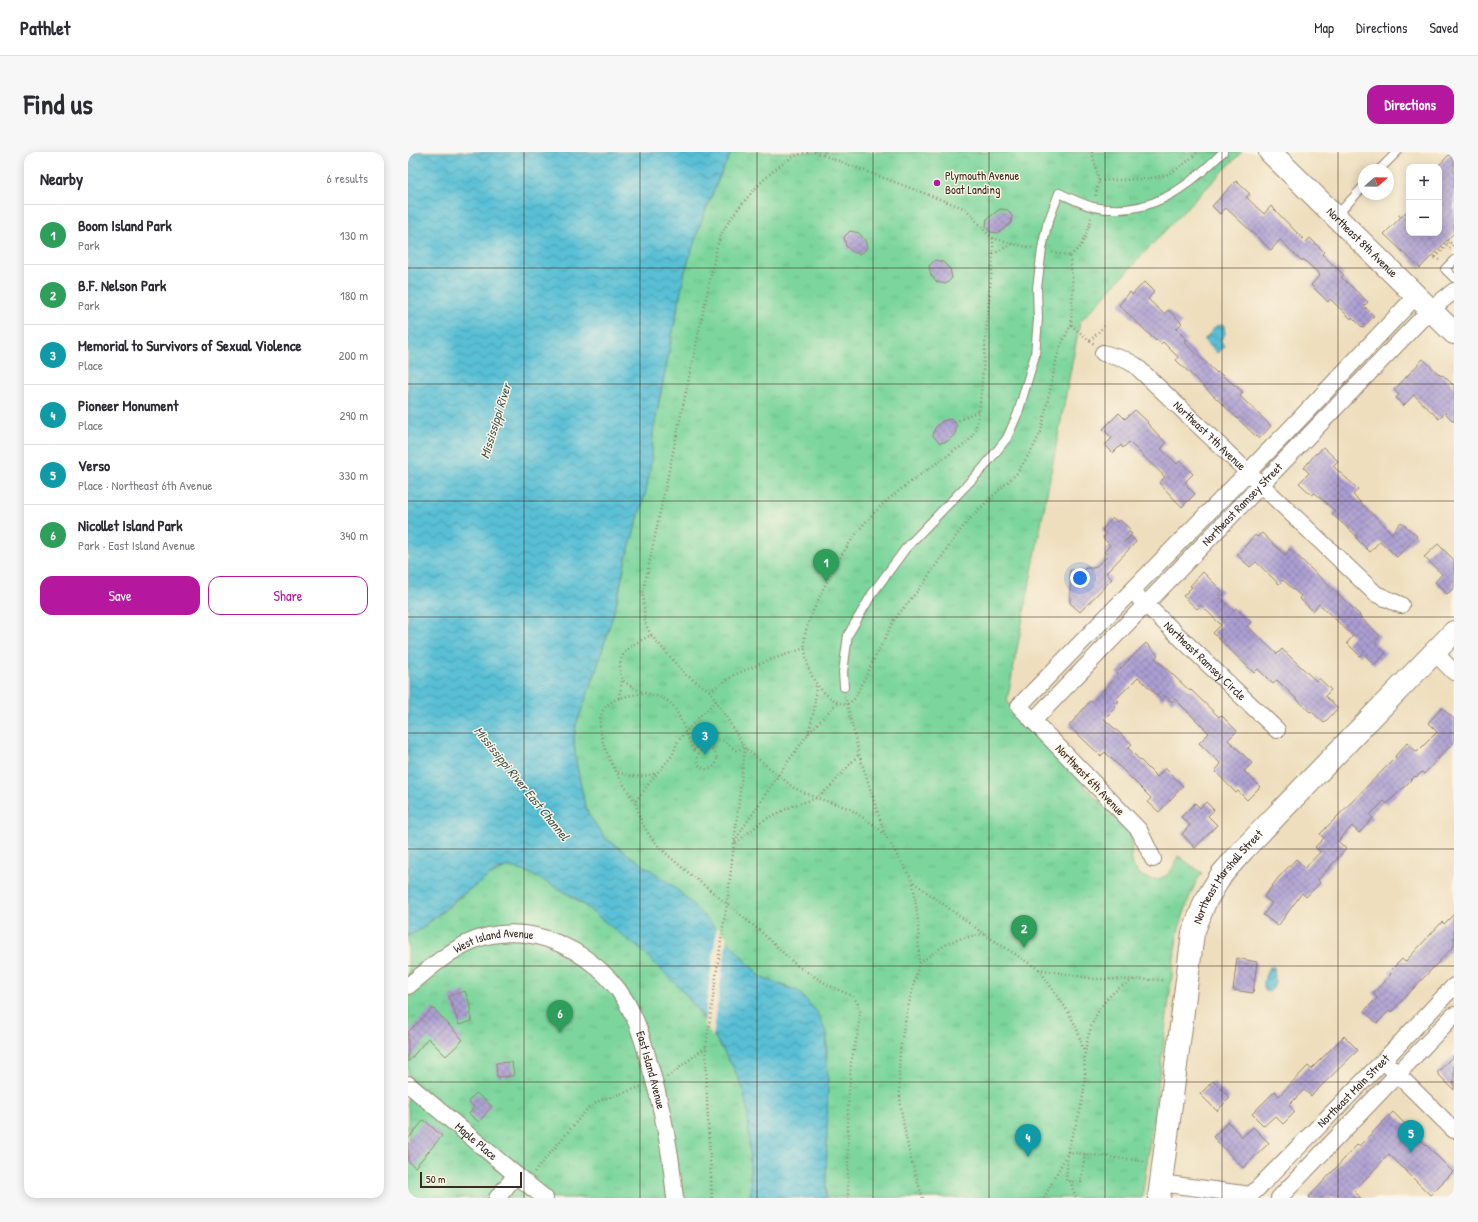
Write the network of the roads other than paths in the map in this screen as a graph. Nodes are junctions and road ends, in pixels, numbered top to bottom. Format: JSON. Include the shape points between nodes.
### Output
{"nodes":[{"id":1,"x":1223,"y":152,"type":"edge"},
{"id":2,"x":1270,"y":152,"type":"edge"},
{"id":3,"x":1396,"y":152,"type":"edge"},
{"id":4,"x":1385,"y":164,"type":"edge"},
{"id":5,"x":1358,"y":192,"type":"edge"},
{"id":6,"x":1335,"y":217,"type":"junction"},
{"id":7,"x":1454,"y":260,"type":"edge"},
{"id":8,"x":1454,"y":278,"type":"edge"},
{"id":9,"x":1454,"y":291,"type":"edge"},
{"id":10,"x":1423,"y":303,"type":"junction"},
{"id":11,"x":1454,"y":334,"type":"edge"},
{"id":12,"x":1103,"y":353,"type":"road end"},
{"id":13,"x":1247,"y":473,"type":"junction"},
{"id":14,"x":1262,"y":486,"type":"junction"},
{"id":15,"x":1132,"y":592,"type":"junction"},
{"id":16,"x":1146,"y":605,"type":"junction"},
{"id":17,"x":1401,"y":605,"type":"dead end"},
{"id":18,"x":1454,"y":632,"type":"edge"},
{"id":19,"x":1434,"y":652,"type":"junction"},
{"id":20,"x":1454,"y":672,"type":"edge"},
{"id":21,"x":844,"y":687,"type":"road end"},
{"id":22,"x":1019,"y":706,"type":"joint"},
{"id":23,"x":1033,"y":721,"type":"junction"},
{"id":24,"x":1277,"y":730,"type":"dead end"},
{"id":25,"x":1153,"y":859,"type":"dead end"},
{"id":26,"x":588,"y":959,"type":"joint"},
{"id":27,"x":408,"y":986,"type":"edge"},
{"id":28,"x":1454,"y":986,"type":"edge"},
{"id":29,"x":1454,"y":1014,"type":"edge"},
{"id":30,"x":1383,"y":1060,"type":"junction"},
{"id":31,"x":1397,"y":1074,"type":"junction"},
{"id":32,"x":408,"y":1084,"type":"edge"},
{"id":33,"x":1454,"y":1130,"type":"edge"},
{"id":34,"x":516,"y":1175,"type":"junction"},
{"id":35,"x":1156,"y":1183,"type":"edge"},
{"id":36,"x":1252,"y":1196,"type":"edge"},
{"id":37,"x":497,"y":1198,"type":"edge"},
{"id":38,"x":545,"y":1198,"type":"edge"},
{"id":39,"x":674,"y":1198,"type":"edge"},
{"id":40,"x":1278,"y":1198,"type":"edge"}],
"edges":[{"from":1,"to":21,"type":"lane","via":[[1201,174],[1182,188],[1148,205],[1118,209],[1093,207],[1059,193],[1047,225],[1042,249],[1037,288],[1035,355],[1018,413],[1007,438],[984,467],[906,548],[872,594],[848,635],[843,672]]},
{"from":2,"to":6,"type":"street","name":"Northeast 8th Avenue"},
{"from":3,"to":4,"type":"lane"},
{"from":5,"to":6,"type":"lane"},
{"from":6,"to":10,"type":"street","name":"Northeast 8th Avenue"},
{"from":7,"to":8,"type":"lane","via":[[1445,269]]},
{"from":9,"to":10,"type":"street","name":"Northeast Ramsey Street"},
{"from":10,"to":11,"type":"street","name":"Northeast 8th Avenue"},
{"from":10,"to":13,"type":"street","name":"Northeast Ramsey Street"},
{"from":10,"to":14,"type":"street","name":"Northeast Ramsey Street"},
{"from":12,"to":13,"type":"street","name":"Northeast 7th Avenue","via":[[1135,365]]},
{"from":13,"to":14,"type":"street","name":"Northeast 7th Avenue"},
{"from":13,"to":15,"type":"street","name":"Northeast Ramsey Street"},
{"from":14,"to":16,"type":"street","name":"Northeast Ramsey Street"},
{"from":14,"to":17,"type":"street","name":"Northeast 7th Avenue","via":[[1376,594]]},
{"from":15,"to":16,"type":"street","name":"Northeast Ramsey Circle"},
{"from":15,"to":22,"type":"street","name":"Northeast Ramsey Street"},
{"from":16,"to":23,"type":"street","name":"Northeast Ramsey Street"},
{"from":16,"to":24,"type":"street","name":"Northeast Ramsey Circle"},
{"from":18,"to":19,"type":"street","name":"Northeast Marshall Street"},
{"from":19,"to":20,"type":"street"},
{"from":19,"to":35,"type":"street","name":"Northeast Marshall Street","via":[[1244,849],[1222,874],[1205,902],[1193,933]]},
{"from":22,"to":23,"type":"street","name":"Northeast 6th Avenue"},
{"from":23,"to":25,"type":"street","name":"Northeast 6th Avenue","via":[[1139,830]]},
{"from":26,"to":27,"type":"street","name":"West Island Avenue","via":[[557,942],[541,937],[522,934],[486,936],[453,951]]},
{"from":26,"to":39,"type":"street","name":"East Island Avenue","via":[[619,991],[638,1027],[670,1150]]},
{"from":28,"to":30,"type":"street","name":"Northeast Main Street"},
{"from":29,"to":31,"type":"street","name":"Northeast Main Street"},
{"from":30,"to":31,"type":"street"},
{"from":30,"to":36,"type":"street","name":"Northeast Main Street"},
{"from":31,"to":33,"type":"street"},
{"from":31,"to":40,"type":"street","name":"Northeast Main Street"},
{"from":32,"to":34,"type":"street","name":"Maple Place"},
{"from":34,"to":37,"type":"street"},
{"from":34,"to":38,"type":"street","name":"Maple Place"},
{"from":35,"to":36,"type":"street"}]}
